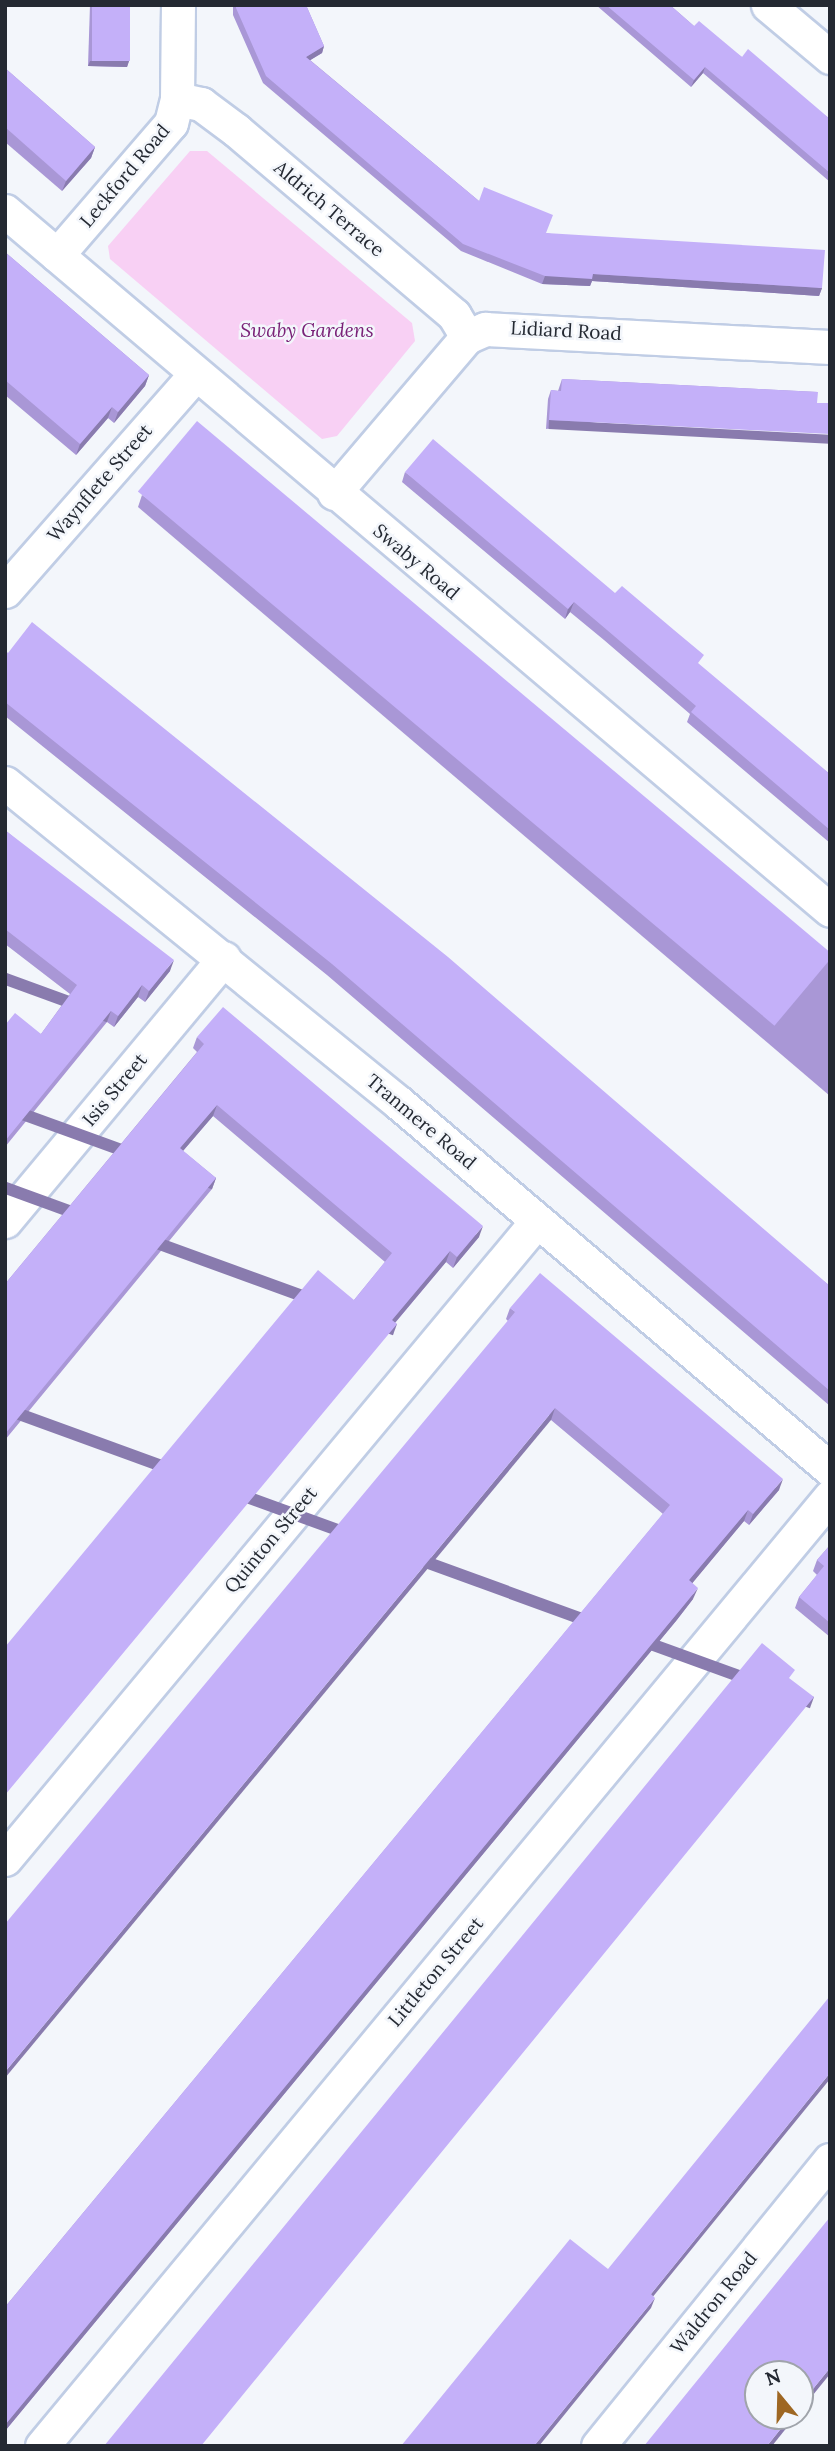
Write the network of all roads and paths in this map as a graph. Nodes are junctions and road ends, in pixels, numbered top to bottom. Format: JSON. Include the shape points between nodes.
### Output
{"nodes":[{"id":1,"x":178,"y":5,"type":"edge"},
{"id":2,"x":768,"y":5,"type":"edge"},
{"id":3,"x":830,"y":57,"type":"edge"},
{"id":4,"x":177,"y":99,"type":"junction"},
{"id":5,"x":5,"y":211,"type":"edge"},
{"id":6,"x":57,"y":255,"type":"junction"},
{"id":7,"x":467,"y":337,"type":"junction"},
{"id":8,"x":830,"y":346,"type":"edge"},
{"id":9,"x":195,"y":375,"type":"junction"},
{"id":10,"x":334,"y":493,"type":"junction"},
{"id":11,"x":5,"y":591,"type":"edge"},
{"id":12,"x":5,"y":783,"type":"edge"},
{"id":13,"x":830,"y":910,"type":"edge"},
{"id":14,"x":224,"y":958,"type":"junction"},
{"id":15,"x":5,"y":1221,"type":"edge"},
{"id":16,"x":537,"y":1221,"type":"junction"},
{"id":17,"x":830,"y":1469,"type":"edge"},
{"id":18,"x":830,"y":1497,"type":"edge"},
{"id":19,"x":5,"y":1859,"type":"edge"},
{"id":20,"x":830,"y":2160,"type":"edge"},
{"id":21,"x":42,"y":2446,"type":"edge"},
{"id":22,"x":598,"y":2446,"type":"edge"}],
"edges":[{"from":1,"to":4,"type":"street","name":"Leckford Road"},
{"from":2,"to":3,"type":"street"},
{"from":4,"to":6,"type":"street","name":"Leckford Road","via":[[171,123],[161,137]]},
{"from":4,"to":7,"type":"street","name":"Aldrich Terrace","via":[[201,104],[236,130],[454,315]]},
{"from":5,"to":6,"type":"street","name":"Swaby Road"},
{"from":6,"to":9,"type":"street","name":"Swaby Road"},
{"from":7,"to":8,"type":"street","name":"Lidiard Road","via":[[503,327]]},
{"from":7,"to":10,"type":"street"},
{"from":9,"to":10,"type":"street","name":"Swaby Road"},
{"from":9,"to":11,"type":"street","name":"Waynflete Street"},
{"from":10,"to":13,"type":"street","name":"Swaby Road"},
{"from":12,"to":14,"type":"street","name":"Tranmere Road"},
{"from":14,"to":15,"type":"street","name":"Isis Street"},
{"from":14,"to":16,"type":"street","name":"Tranmere Road"},
{"from":16,"to":17,"type":"street","name":"Tranmere Road"},
{"from":16,"to":19,"type":"street","name":"Quinton Street"},
{"from":18,"to":21,"type":"street","name":"Littleton Street"},
{"from":20,"to":22,"type":"street","name":"Waldron Road"}]}
